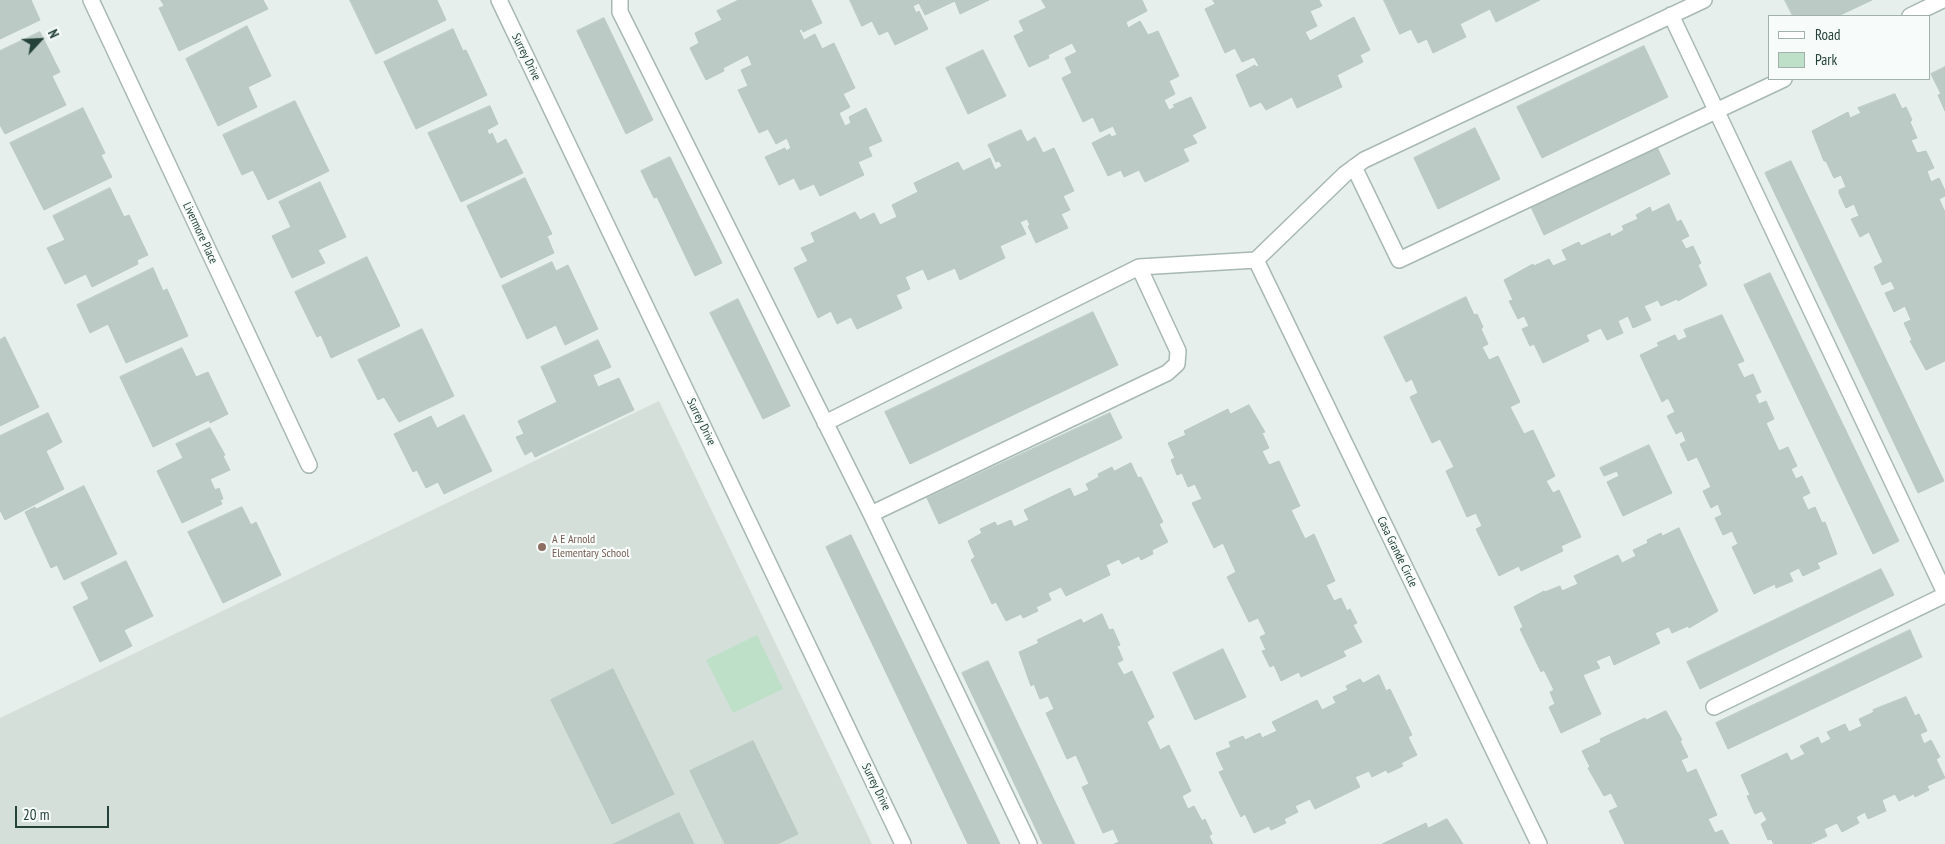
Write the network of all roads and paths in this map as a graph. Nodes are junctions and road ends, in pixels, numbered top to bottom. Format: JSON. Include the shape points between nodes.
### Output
{"nodes":[{"id":1,"x":91,"y":0,"type":"edge"},
{"id":2,"x":499,"y":0,"type":"edge"},
{"id":3,"x":620,"y":0,"type":"edge"},
{"id":4,"x":1704,"y":0,"type":"edge"},
{"id":5,"x":1942,"y":0,"type":"edge"},
{"id":6,"x":1671,"y":15,"type":"junction"},
{"id":7,"x":1912,"y":15,"type":"edge"},
{"id":8,"x":1782,"y":80,"type":"edge"},
{"id":9,"x":1716,"y":112,"type":"junction"},
{"id":10,"x":1354,"y":167,"type":"junction"},
{"id":11,"x":1256,"y":260,"type":"junction"},
{"id":12,"x":1139,"y":268,"type":"junction"},
{"id":13,"x":826,"y":423,"type":"junction"},
{"id":14,"x":309,"y":465,"type":"dead end"},
{"id":15,"x":871,"y":514,"type":"junction"},
{"id":16,"x":1945,"y":594,"type":"edge"},
{"id":17,"x":1714,"y":707,"type":"dead end"},
{"id":18,"x":903,"y":844,"type":"edge"},
{"id":19,"x":1029,"y":844,"type":"edge"},
{"id":20,"x":1539,"y":844,"type":"edge"}],
"edges":[{"from":1,"to":14,"type":"street","name":"Livermore Place"},
{"from":2,"to":18,"type":"street","name":"Surrey Drive"},
{"from":3,"to":13,"type":"street","via":[[620,12]]},
{"from":4,"to":6,"type":"street"},
{"from":5,"to":7,"type":"street"},
{"from":6,"to":9,"type":"street"},
{"from":6,"to":10,"type":"street"},
{"from":8,"to":9,"type":"street"},
{"from":9,"to":10,"type":"street","via":[[1399,260]]},
{"from":9,"to":16,"type":"street"},
{"from":10,"to":11,"type":"street"},
{"from":11,"to":12,"type":"street"},
{"from":11,"to":20,"type":"street","name":"Casa Grande Circle"},
{"from":12,"to":13,"type":"street"},
{"from":12,"to":15,"type":"street","via":[[1178,351],[1177,364],[1167,373]]},
{"from":13,"to":15,"type":"street"},
{"from":15,"to":19,"type":"street"},
{"from":16,"to":17,"type":"street"}]}
